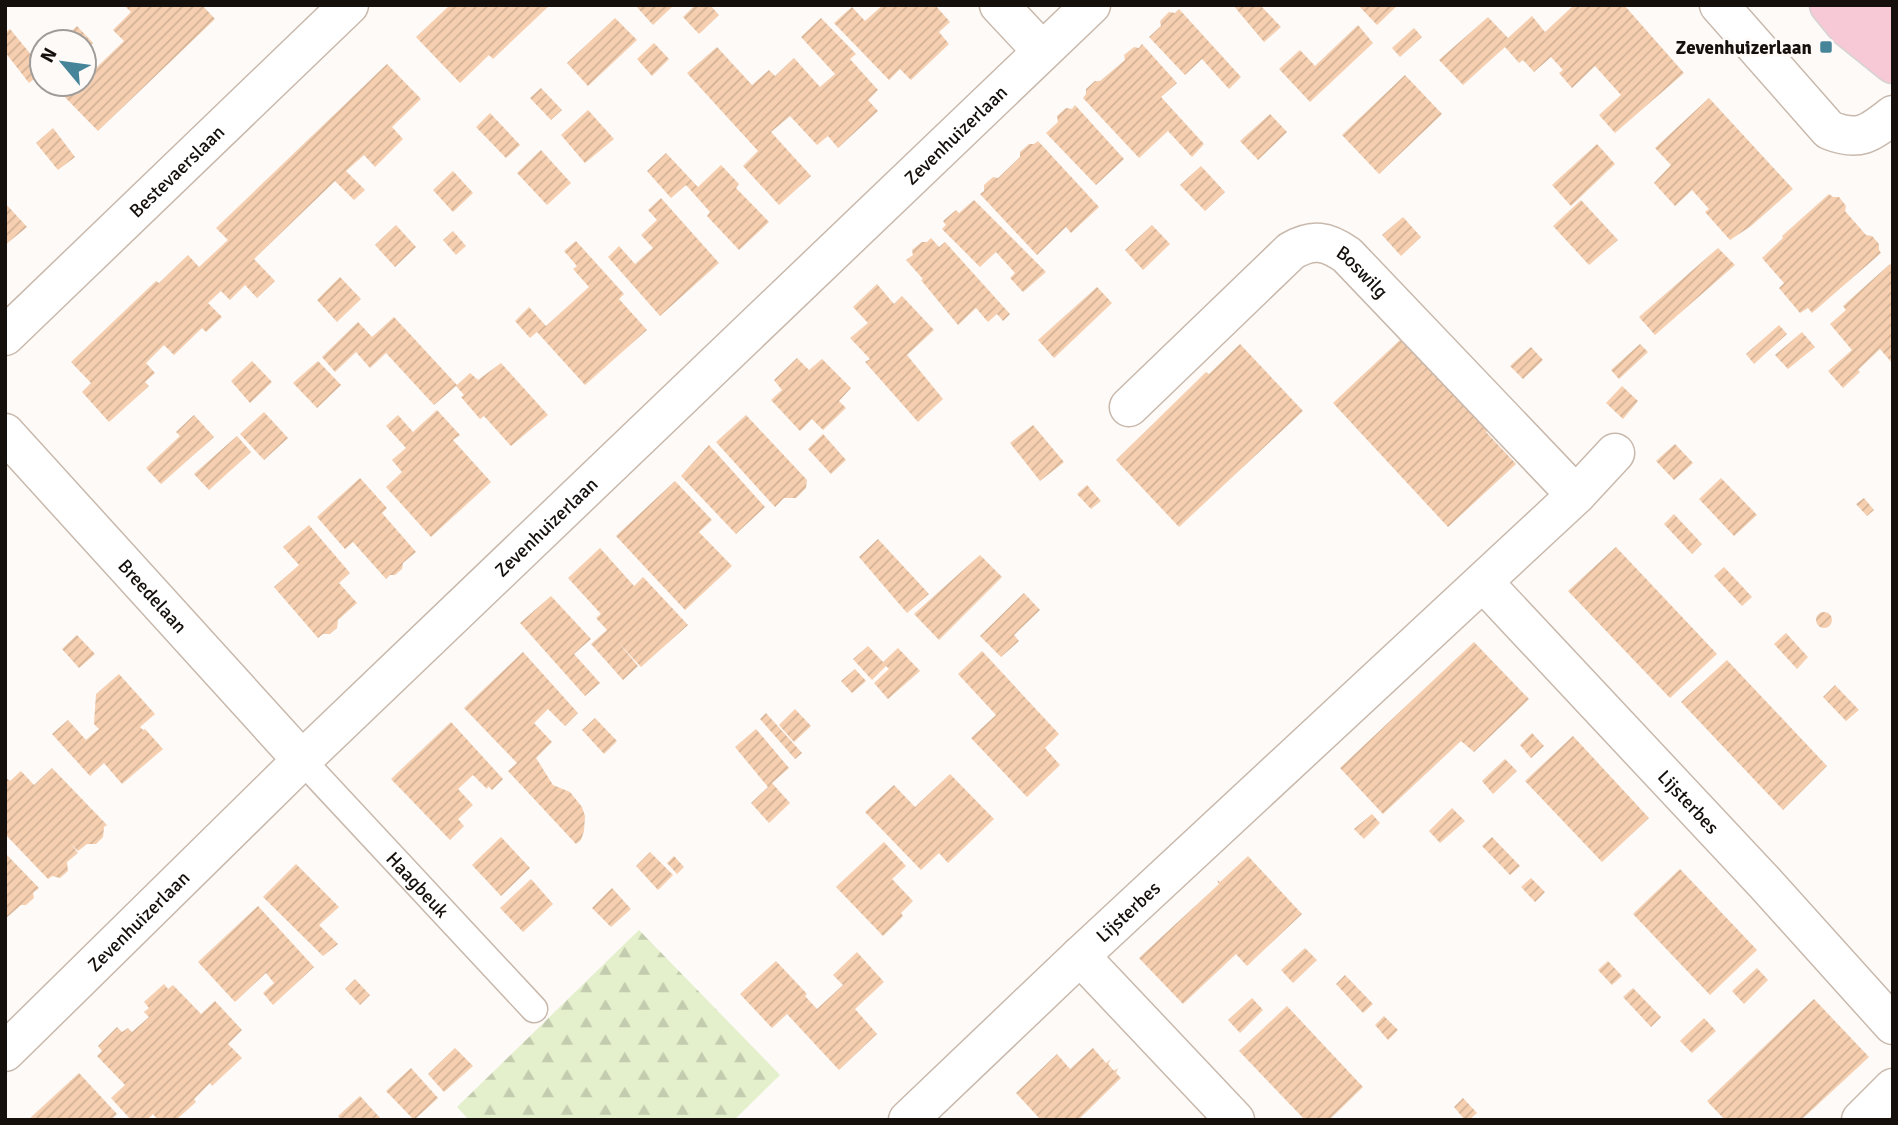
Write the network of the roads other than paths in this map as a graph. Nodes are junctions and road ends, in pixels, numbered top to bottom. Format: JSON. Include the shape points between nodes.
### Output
{"nodes":[{"id":1,"x":349,"y":5,"type":"edge"},
{"id":2,"x":999,"y":5,"type":"edge"},
{"id":3,"x":1091,"y":5,"type":"edge"},
{"id":4,"x":1719,"y":5,"type":"edge"},
{"id":5,"x":1829,"y":5,"type":"edge"},
{"id":6,"x":1871,"y":5,"type":"edge"},
{"id":7,"x":1893,"y":39,"type":"edge"},
{"id":8,"x":1042,"y":51,"type":"junction"},
{"id":9,"x":1893,"y":64,"type":"edge"},
{"id":10,"x":1893,"y":115,"type":"edge"},
{"id":11,"x":5,"y":336,"type":"edge"},
{"id":12,"x":1129,"y":407,"type":"dead end"},
{"id":13,"x":5,"y":433,"type":"edge"},
{"id":14,"x":1615,"y":453,"type":"dead end"},
{"id":15,"x":1576,"y":495,"type":"junction"},
{"id":16,"x":1483,"y":582,"type":"junction"},
{"id":17,"x":302,"y":760,"type":"junction"},
{"id":18,"x":1080,"y":956,"type":"junction"},
{"id":19,"x":534,"y":1009,"type":"dead end"},
{"id":20,"x":1893,"y":1025,"type":"edge"},
{"id":21,"x":5,"y":1052,"type":"edge"},
{"id":22,"x":1893,"y":1088,"type":"edge"},
{"id":23,"x":908,"y":1120,"type":"edge"},
{"id":24,"x":1235,"y":1120,"type":"edge"},
{"id":25,"x":1861,"y":1120,"type":"edge"}],
"edges":[{"from":1,"to":11,"type":"street","name":"Bestevaerslaan"},
{"from":2,"to":8,"type":"street"},
{"from":3,"to":8,"type":"street","name":"Zevenhuizerlaan"},
{"from":4,"to":10,"type":"street","via":[[1829,130],[1846,137],[1862,135]]},
{"from":5,"to":9,"type":"main road","via":[[1847,27]]},
{"from":6,"to":7,"type":"main road"},
{"from":8,"to":17,"type":"street","name":"Zevenhuizerlaan"},
{"from":12,"to":15,"type":"street","name":"Boswilg","via":[[1291,251],[1304,243],[1322,241],[1347,255]]},
{"from":13,"to":17,"type":"street","name":"Breedelaan"},
{"from":14,"to":15,"type":"street","name":"Lijsterbes"},
{"from":15,"to":16,"type":"street","name":"Lijsterbes"},
{"from":16,"to":18,"type":"street","name":"Lijsterbes"},
{"from":16,"to":20,"type":"street","name":"Lijsterbes"},
{"from":17,"to":19,"type":"lane","name":"Haagbeuk"},
{"from":17,"to":21,"type":"street","name":"Zevenhuizerlaan"},
{"from":18,"to":23,"type":"street","name":"Lijsterbes"},
{"from":18,"to":24,"type":"street","name":"Lijsterbes"},
{"from":22,"to":25,"type":"street"}]}
